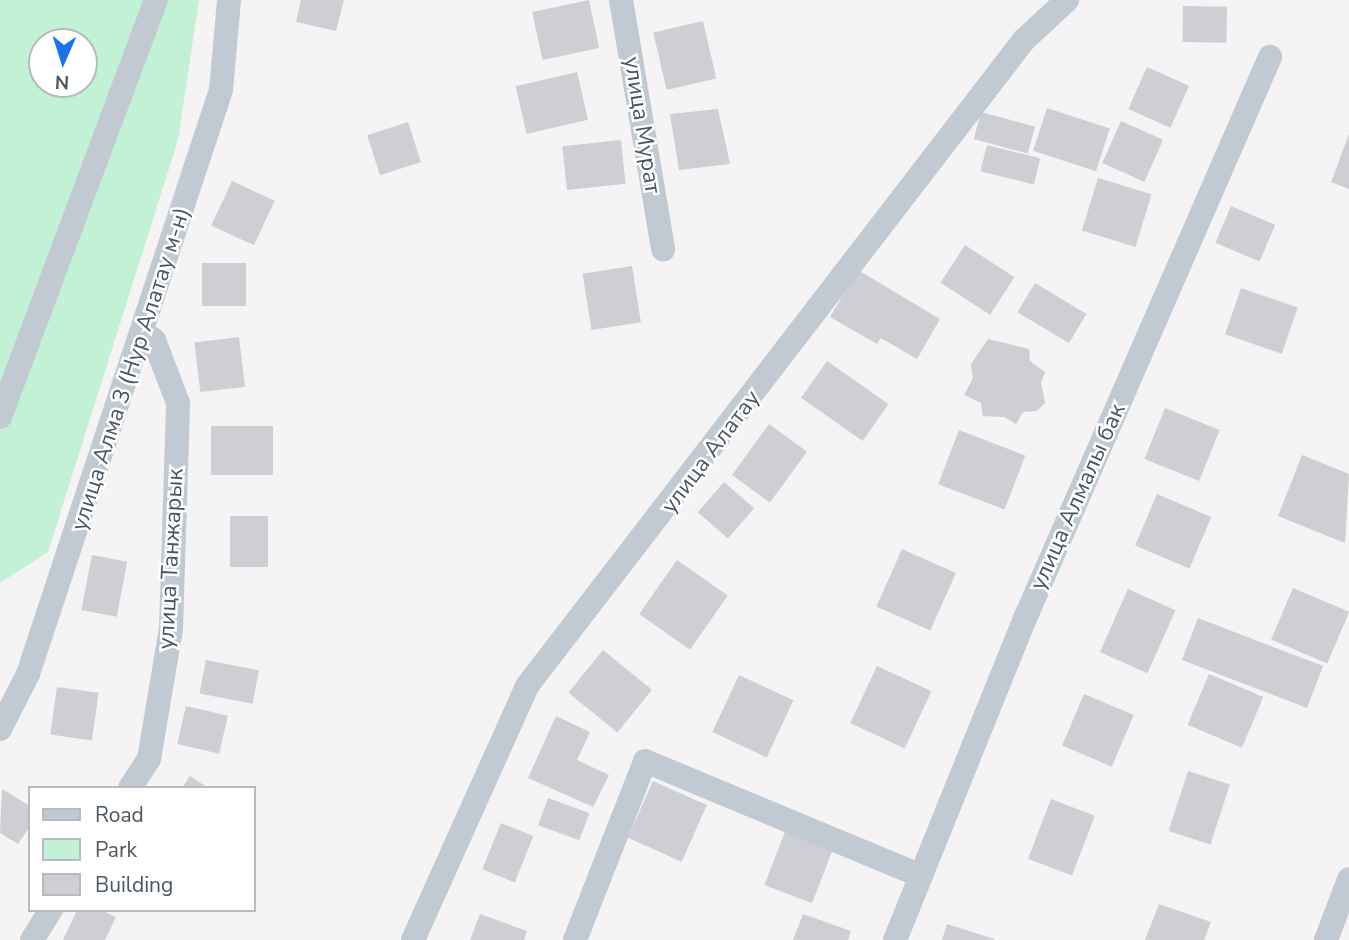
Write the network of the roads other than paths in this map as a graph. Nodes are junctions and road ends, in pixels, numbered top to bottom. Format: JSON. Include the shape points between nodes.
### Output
{"nodes":[{"id":1,"x":156,"y":0,"type":"edge"},
{"id":2,"x":229,"y":0,"type":"edge"},
{"id":3,"x":621,"y":0,"type":"edge"},
{"id":4,"x":1067,"y":0,"type":"edge"},
{"id":5,"x":1270,"y":57,"type":"dead end"},
{"id":6,"x":663,"y":249,"type":"dead end"},
{"id":7,"x":143,"y":333,"type":"junction"},
{"id":8,"x":0,"y":417,"type":"edge"},
{"id":9,"x":0,"y":729,"type":"edge"},
{"id":10,"x":131,"y":786,"type":"edge"},
{"id":11,"x":921,"y":876,"type":"junction"},
{"id":12,"x":1349,"y":879,"type":"edge"},
{"id":13,"x":50,"y":912,"type":"edge"},
{"id":14,"x":32,"y":940,"type":"edge"},
{"id":15,"x":413,"y":940,"type":"edge"},
{"id":16,"x":575,"y":940,"type":"edge"},
{"id":17,"x":895,"y":940,"type":"edge"},
{"id":18,"x":1326,"y":940,"type":"edge"}],
"edges":[{"from":1,"to":8,"type":"street"},
{"from":2,"to":7,"type":"street","name":"улица Алма 3 (Нур Алатау м-н)","via":[[221,90]]},
{"from":3,"to":6,"type":"street","name":"улица Мурат"},
{"from":4,"to":15,"type":"street","name":"улица Алатау","via":[[1024,40],[567,641],[527,686]]},
{"from":5,"to":11,"type":"street","name":"улица Алмалы бак","via":[[1033,601]]},
{"from":7,"to":9,"type":"street","name":"улица Алма 3 (Нур Алатау м-н)","via":[[28,674]]},
{"from":7,"to":10,"type":"street","name":"улица Танжарык","via":[[154,340],[178,403],[171,629],[149,759]]},
{"from":11,"to":16,"type":"street","via":[[645,761]]},
{"from":11,"to":17,"type":"street","name":"улица Алмалы бак"},
{"from":12,"to":18,"type":"street"},
{"from":13,"to":14,"type":"street"}]}
